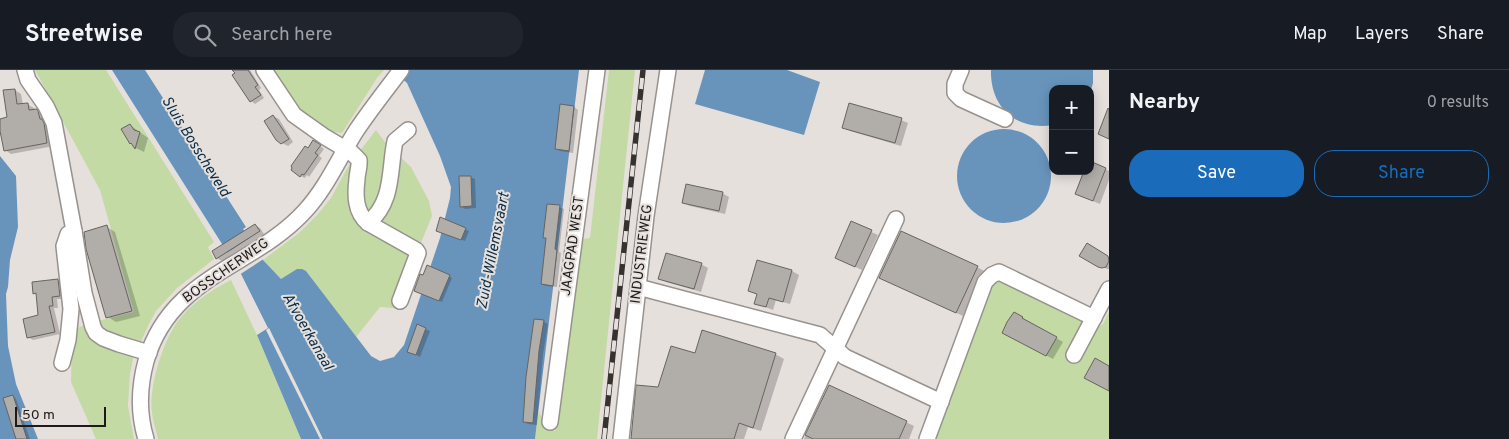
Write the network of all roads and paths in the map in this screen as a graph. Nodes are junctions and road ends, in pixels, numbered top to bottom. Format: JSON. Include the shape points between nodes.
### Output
{"nodes":[{"id":1,"x":25,"y":70,"type":"edge"},
{"id":2,"x":264,"y":70,"type":"edge"},
{"id":3,"x":401,"y":70,"type":"edge"},
{"id":4,"x":596,"y":70,"type":"edge"},
{"id":5,"x":668,"y":70,"type":"edge"},
{"id":6,"x":961,"y":70,"type":"edge"},
{"id":7,"x":1005,"y":119,"type":"dead end"},
{"id":8,"x":408,"y":130,"type":"dead end"},
{"id":9,"x":346,"y":149,"type":"junction"},
{"id":10,"x":896,"y":219,"type":"dead end"},
{"id":11,"x":368,"y":223,"type":"junction"},
{"id":12,"x":74,"y":231,"type":"junction"},
{"id":13,"x":638,"y":287,"type":"junction"},
{"id":14,"x":1109,"y":289,"type":"edge"},
{"id":15,"x":400,"y":302,"type":"dead end"},
{"id":16,"x":1094,"y":318,"type":"junction"},
{"id":17,"x":835,"y":347,"type":"junction"},
{"id":18,"x":149,"y":352,"type":"junction"},
{"id":19,"x":1074,"y":355,"type":"dead end"},
{"id":20,"x":62,"y":363,"type":"dead end"},
{"id":21,"x":940,"y":402,"type":"junction"},
{"id":22,"x":550,"y":422,"type":"dead end"},
{"id":23,"x":146,"y":439,"type":"edge"},
{"id":24,"x":621,"y":439,"type":"edge"},
{"id":25,"x":793,"y":439,"type":"edge"},
{"id":26,"x":927,"y":439,"type":"edge"}],
"edges":[{"from":1,"to":12,"type":"street","via":[[54,124]]},
{"from":2,"to":9,"type":"street","via":[[294,115]]},
{"from":3,"to":9,"type":"street","name":"BOSSCHERWEG"},
{"from":4,"to":22,"type":"street","name":"JAAGPAD WEST"},
{"from":5,"to":13,"type":"street","name":"INDUSTRIEWEG"},
{"from":6,"to":7,"type":"street","via":[[955,93],[961,99]]},
{"from":8,"to":11,"type":"street","via":[[394,141],[387,196]]},
{"from":9,"to":11,"type":"street","via":[[359,160],[356,204]]},
{"from":9,"to":18,"type":"street","name":"BOSSCHERWEG","via":[[310,206],[262,246],[191,292],[166,320]]},
{"from":10,"to":17,"type":"street"},
{"from":11,"to":15,"type":"street","via":[[418,253]]},
{"from":12,"to":18,"type":"street","via":[[84,293],[96,333],[119,344]]},
{"from":12,"to":20,"type":"street","via":[[68,234],[64,246],[71,309]]},
{"from":13,"to":17,"type":"street","via":[[820,335]]},
{"from":13,"to":24,"type":"street","name":"INDUSTRIEWEG"},
{"from":14,"to":16,"type":"street"},
{"from":16,"to":19,"type":"street"},
{"from":16,"to":21,"type":"street","via":[[999,272],[992,275],[985,282]]},
{"from":17,"to":21,"type":"street","via":[[845,357]]},
{"from":17,"to":25,"type":"street"},
{"from":18,"to":23,"type":"street","name":"BOSSCHERWEG","via":[[140,394]]},
{"from":21,"to":26,"type":"street"}]}
